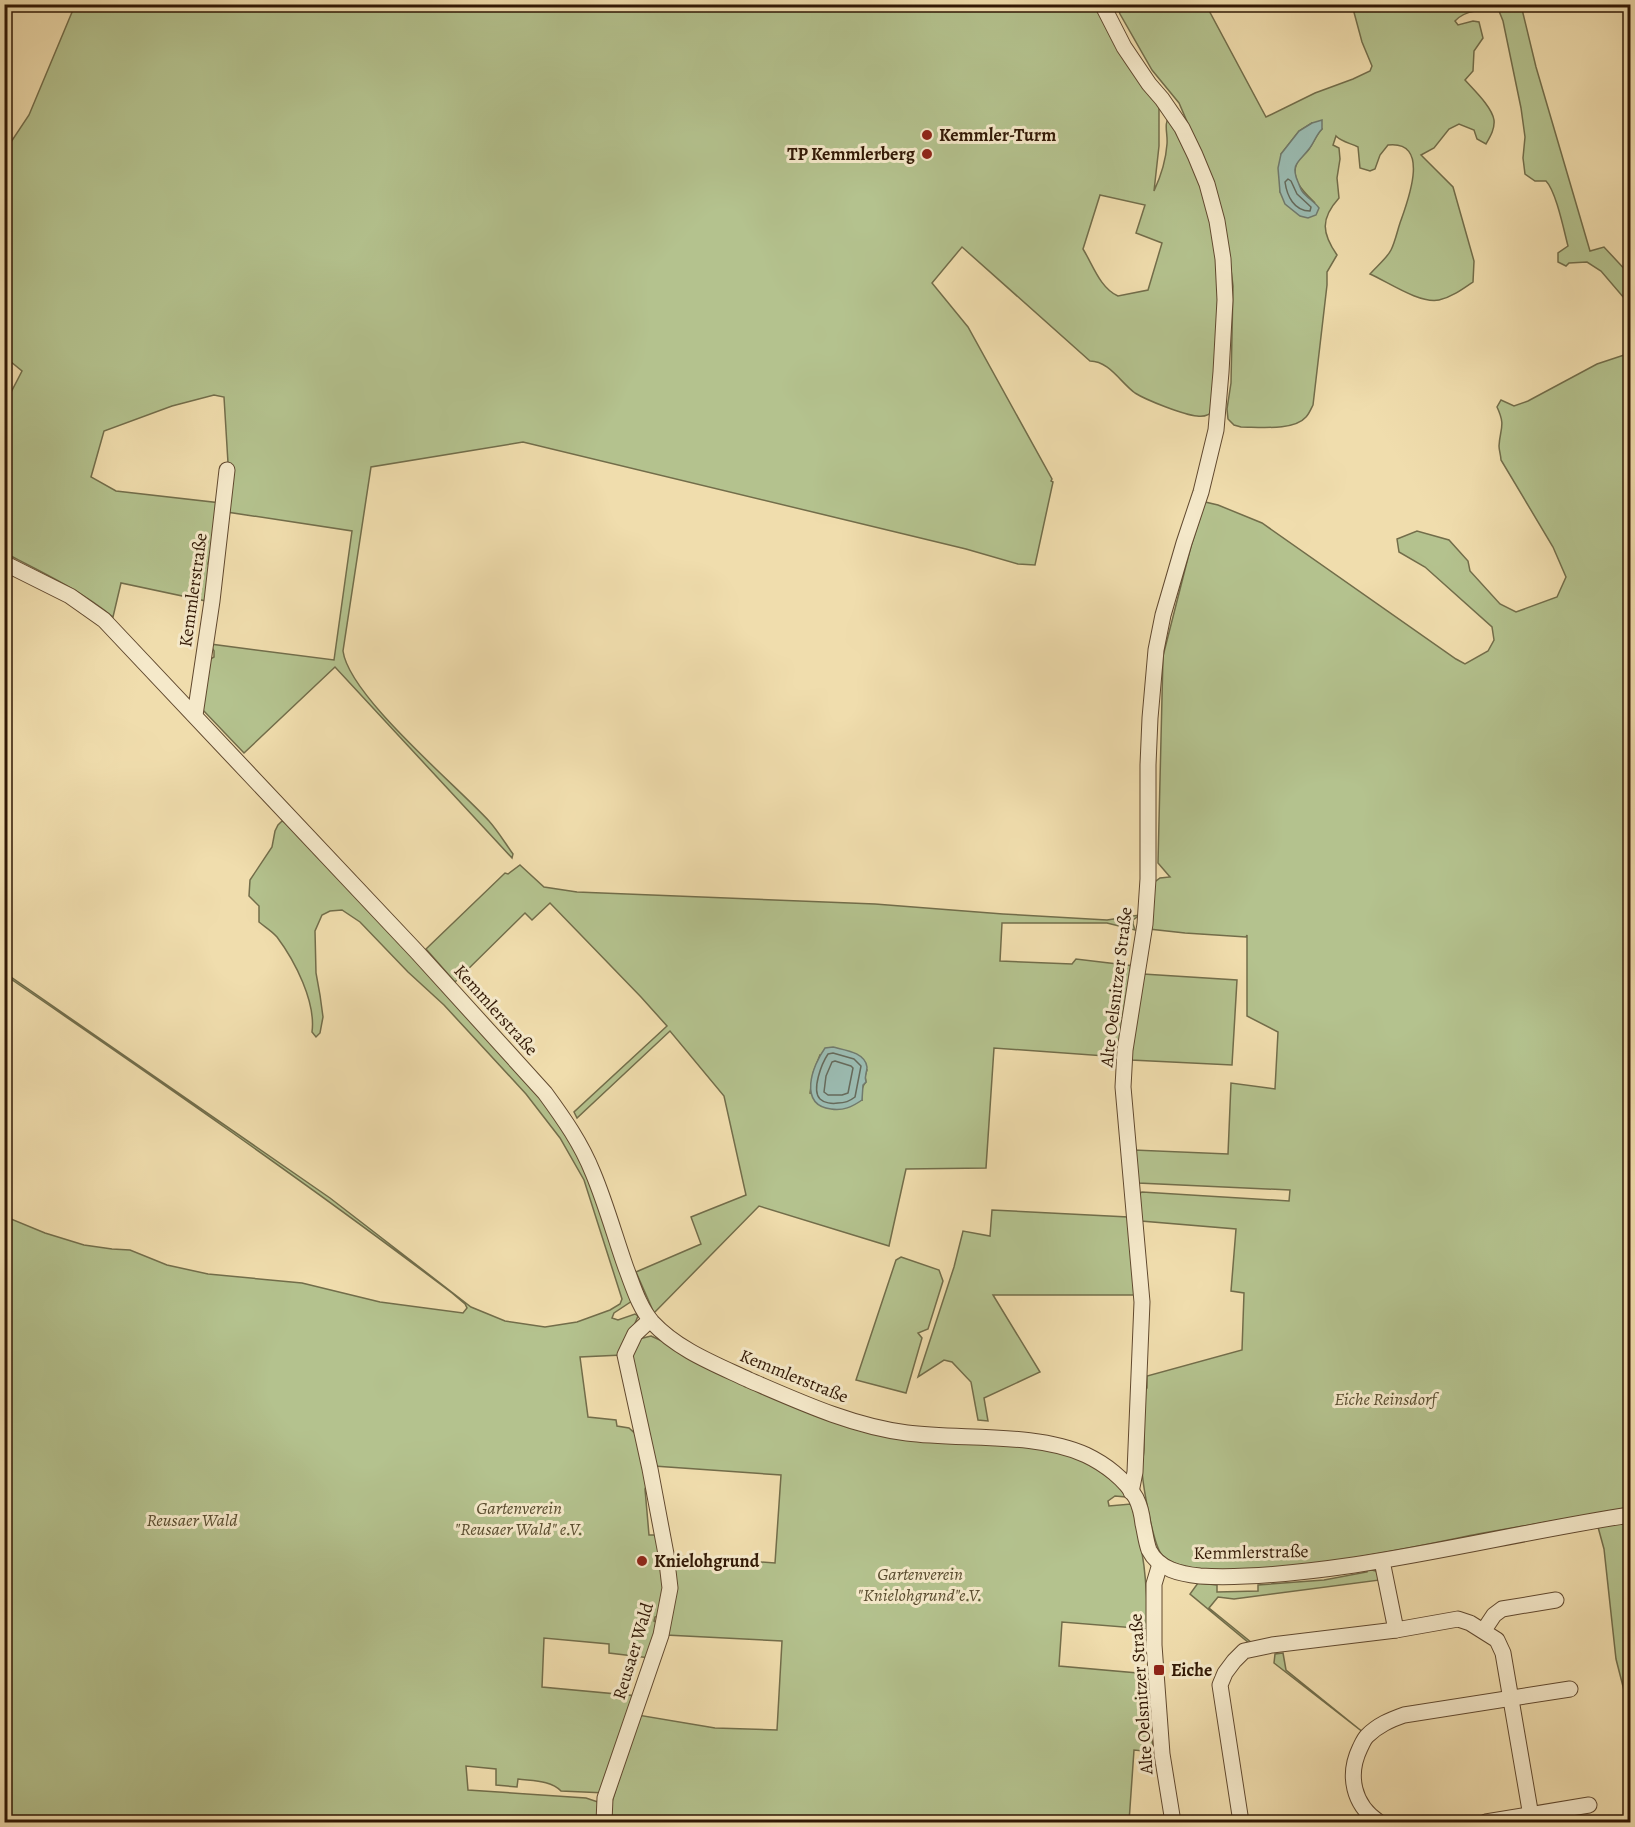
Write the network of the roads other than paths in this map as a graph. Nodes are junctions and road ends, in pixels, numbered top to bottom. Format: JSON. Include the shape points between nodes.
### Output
{"nodes":[{"id":1,"x":1102,"y":4,"type":"edge"},
{"id":2,"x":227,"y":470,"type":"dead end"},
{"id":3,"x":4,"y":563,"type":"edge"},
{"id":4,"x":195,"y":715,"type":"junction"},
{"id":5,"x":650,"y":1320,"type":"junction"},
{"id":6,"x":1131,"y":1492,"type":"junction"},
{"id":7,"x":1630,"y":1515,"type":"edge"},
{"id":8,"x":1382,"y":1561,"type":"junction"},
{"id":9,"x":1160,"y":1564,"type":"junction"},
{"id":10,"x":1556,"y":1600,"type":"dead end"},
{"id":11,"x":1396,"y":1630,"type":"junction"},
{"id":12,"x":1484,"y":1630,"type":"junction"},
{"id":13,"x":1570,"y":1689,"type":"dead end"},
{"id":14,"x":1511,"y":1698,"type":"junction"},
{"id":15,"x":1589,"y":1805,"type":"dead end"},
{"id":16,"x":1531,"y":1819,"type":"edge"},
{"id":17,"x":604,"y":1822,"type":"edge"},
{"id":18,"x":1173,"y":1822,"type":"edge"},
{"id":19,"x":1241,"y":1822,"type":"edge"},
{"id":20,"x":1379,"y":1822,"type":"edge"},
{"id":21,"x":1486,"y":1822,"type":"edge"}],
"edges":[{"from":1,"to":6,"type":"street","name":"Alte Oelsnitzer Straße","via":[[1124,47],[1182,128],[1207,184],[1217,221],[1226,300],[1216,430],[1156,650],[1150,718],[1145,924],[1123,1087],[1142,1302]]},
{"from":2,"to":4,"type":"street","name":"Kemmlerstraße"},
{"from":3,"to":4,"type":"street","name":"Kemmlerstraße","via":[[70,596],[104,620]]},
{"from":4,"to":5,"type":"street","name":"Kemmlerstraße","via":[[545,1093],[581,1144],[635,1293]]},
{"from":5,"to":6,"type":"street","name":"Kemmlerstraße","via":[[667,1336],[708,1361],[796,1401],[875,1427],[907,1433],[1061,1446],[1097,1461]]},
{"from":5,"to":17,"type":"street","name":"Reusaer Wald","via":[[635,1334],[625,1355],[670,1588],[661,1635],[605,1798]]},
{"from":6,"to":9,"type":"street","name":"Kemmlerstraße","via":[[1141,1514],[1149,1550]]},
{"from":7,"to":8,"type":"street","name":"Kemmlerstraße"},
{"from":8,"to":9,"type":"street","name":"Kemmlerstraße","via":[[1313,1571],[1216,1576],[1176,1572]]},
{"from":8,"to":11,"type":"street"},
{"from":9,"to":18,"type":"street","name":"Alte Oelsnitzer Straße","via":[[1154,1584],[1154,1645],[1162,1754]]},
{"from":10,"to":12,"type":"street","via":[[1502,1609]]},
{"from":11,"to":12,"type":"street","via":[[1458,1619]]},
{"from":11,"to":19,"type":"street","via":[[1252,1649],[1234,1661],[1220,1685]]},
{"from":12,"to":14,"type":"street","via":[[1497,1640],[1503,1653]]},
{"from":13,"to":14,"type":"street"},
{"from":14,"to":16,"type":"street"},
{"from":14,"to":20,"type":"street","via":[[1404,1715],[1385,1722],[1366,1737],[1355,1759],[1355,1791],[1369,1816]]},
{"from":15,"to":16,"type":"street"},
{"from":16,"to":21,"type":"street"}]}
